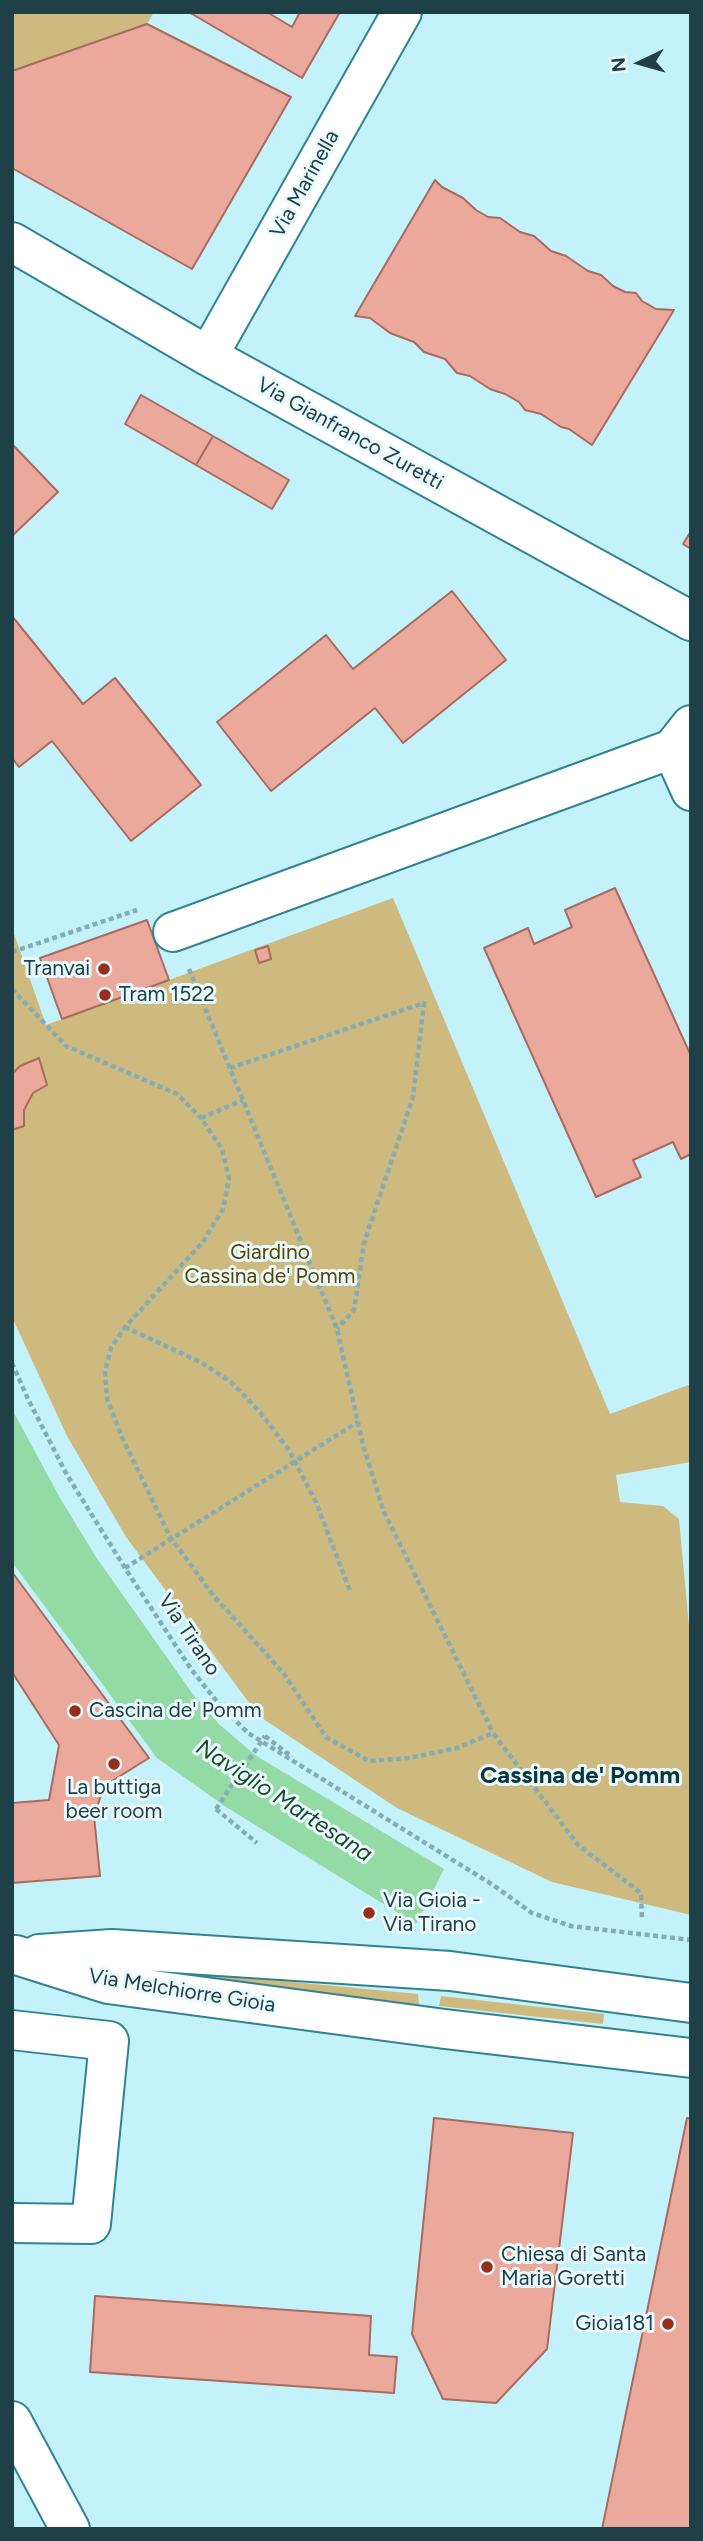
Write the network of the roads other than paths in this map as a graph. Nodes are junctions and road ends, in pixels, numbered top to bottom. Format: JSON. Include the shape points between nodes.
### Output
{"nodes":[{"id":1,"x":402,"y":12,"type":"edge"},
{"id":2,"x":12,"y":242,"type":"edge"},
{"id":3,"x":208,"y":356,"type":"junction"},
{"id":4,"x":691,"y":621,"type":"edge"},
{"id":5,"x":682,"y":737,"type":"edge"},
{"id":6,"x":691,"y":791,"type":"edge"},
{"id":7,"x":173,"y":932,"type":"road end"},
{"id":8,"x":14,"y":1955,"type":"edge"},
{"id":9,"x":691,"y":2003,"type":"edge"},
{"id":10,"x":12,"y":2030,"type":"edge"},
{"id":11,"x":691,"y":2058,"type":"edge"},
{"id":12,"x":12,"y":2223,"type":"edge"},
{"id":13,"x":12,"y":2421,"type":"edge"},
{"id":14,"x":70,"y":2529,"type":"edge"}],
"edges":[{"from":1,"to":3,"type":"street","name":"Via Marinella"},
{"from":2,"to":3,"type":"street","name":"Via Gianfranco Zuretti"},
{"from":3,"to":4,"type":"street","name":"Via Gianfranco Zuretti"},
{"from":5,"to":6,"type":"street"},
{"from":5,"to":7,"type":"street"},
{"from":8,"to":9,"type":"street","name":"Via Melchiorre Gioia","via":[[112,1949],[450,1971]]},
{"from":8,"to":11,"type":"street","name":"Via Melchiorre Gioia","via":[[108,1984]]},
{"from":10,"to":12,"type":"street","via":[[109,2041],[91,2224]]},
{"from":13,"to":14,"type":"street"}]}
